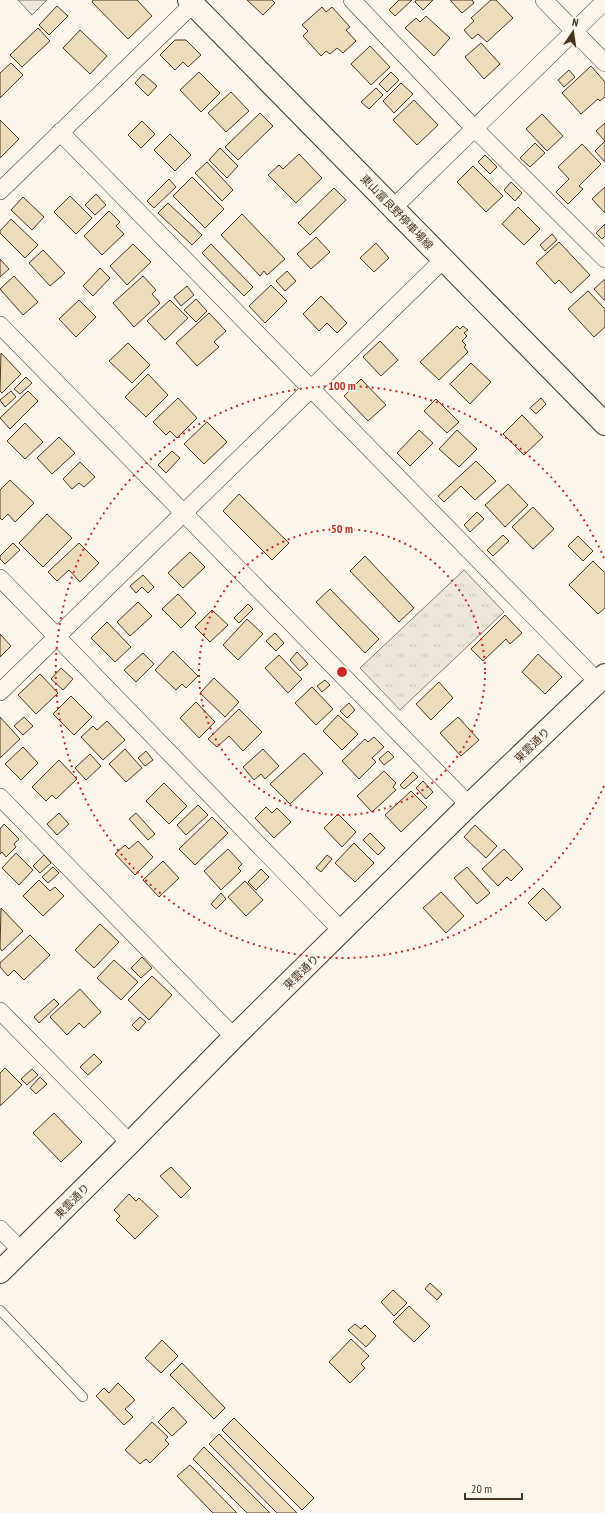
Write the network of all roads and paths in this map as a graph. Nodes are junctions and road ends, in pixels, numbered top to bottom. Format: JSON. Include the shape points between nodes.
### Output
{"nodes":[{"id":1,"x":352,"y":0,"type":"edge"},
{"id":2,"x":544,"y":0,"type":"edge"},
{"id":3,"x":605,"y":1,"type":"edge"},
{"id":4,"x":191,"y":2,"type":"edge"},
{"id":5,"x":574,"y":31,"type":"junction"},
{"id":6,"x":605,"y":63,"type":"edge"},
{"id":7,"x":474,"y":128,"type":"junction"},
{"id":8,"x":60,"y":132,"type":"junction"},
{"id":9,"x":0,"y":191,"type":"edge"},
{"id":10,"x":393,"y":208,"type":"junction"},
{"id":11,"x":605,"y":259,"type":"edge"},
{"id":12,"x":444,"y":260,"type":"junction"},
{"id":13,"x":0,"y":325,"type":"edge"},
{"id":14,"x":312,"y":390,"type":"junction"},
{"id":15,"x":605,"y":424,"type":"edge"},
{"id":16,"x":184,"y":513,"type":"junction"},
{"id":17,"x":0,"y":578,"type":"edge"},
{"id":18,"x":57,"y":636,"type":"junction"},
{"id":19,"x":601,"y":678,"type":"edge"},
{"id":20,"x":0,"y":692,"type":"edge"},
{"id":21,"x":0,"y":797,"type":"edge"},
{"id":22,"x":469,"y":805,"type":"junction"},
{"id":23,"x":342,"y":931,"type":"junction"},
{"id":24,"x":0,"y":1011,"type":"edge"},
{"id":25,"x":234,"y":1037,"type":"junction"},
{"id":26,"x":130,"y":1143,"type":"junction"},
{"id":27,"x":0,"y":1229,"type":"edge"},
{"id":28,"x":22,"y":1251,"type":"junction"},
{"id":29,"x":0,"y":1272,"type":"edge"},
{"id":30,"x":0,"y":1310,"type":"edge"},
{"id":31,"x":83,"y":1397,"type":"dead end"}],
"edges":[{"from":1,"to":7,"type":"street"},
{"from":2,"to":5,"type":"street"},
{"from":3,"to":5,"type":"street"},
{"from":4,"to":8,"type":"street"},
{"from":4,"to":10,"type":"street","name":"東山富良野停車場線"},
{"from":5,"to":6,"type":"street"},
{"from":5,"to":7,"type":"street"},
{"from":7,"to":10,"type":"street"},
{"from":7,"to":11,"type":"street"},
{"from":8,"to":9,"type":"street"},
{"from":8,"to":14,"type":"street"},
{"from":10,"to":12,"type":"street","name":"東山富良野停車場線"},
{"from":12,"to":14,"type":"street"},
{"from":12,"to":15,"type":"street","name":"東山富良野停車場線"},
{"from":13,"to":16,"type":"street"},
{"from":14,"to":16,"type":"street"},
{"from":14,"to":19,"type":"street"},
{"from":16,"to":18,"type":"street"},
{"from":16,"to":22,"type":"street"},
{"from":17,"to":18,"type":"street"},
{"from":18,"to":20,"type":"street"},
{"from":18,"to":23,"type":"street"},
{"from":19,"to":22,"type":"street","name":"東雲通り"},
{"from":21,"to":25,"type":"street"},
{"from":22,"to":23,"type":"street","name":"東雲通り"},
{"from":23,"to":25,"type":"street","name":"東雲通り"},
{"from":24,"to":26,"type":"street"},
{"from":25,"to":26,"type":"street","name":"東雲通り"},
{"from":26,"to":28,"type":"street","name":"東雲通り"},
{"from":27,"to":28,"type":"street"},
{"from":28,"to":29,"type":"street","name":"東雲通り"},
{"from":30,"to":31,"type":"lane"}]}
